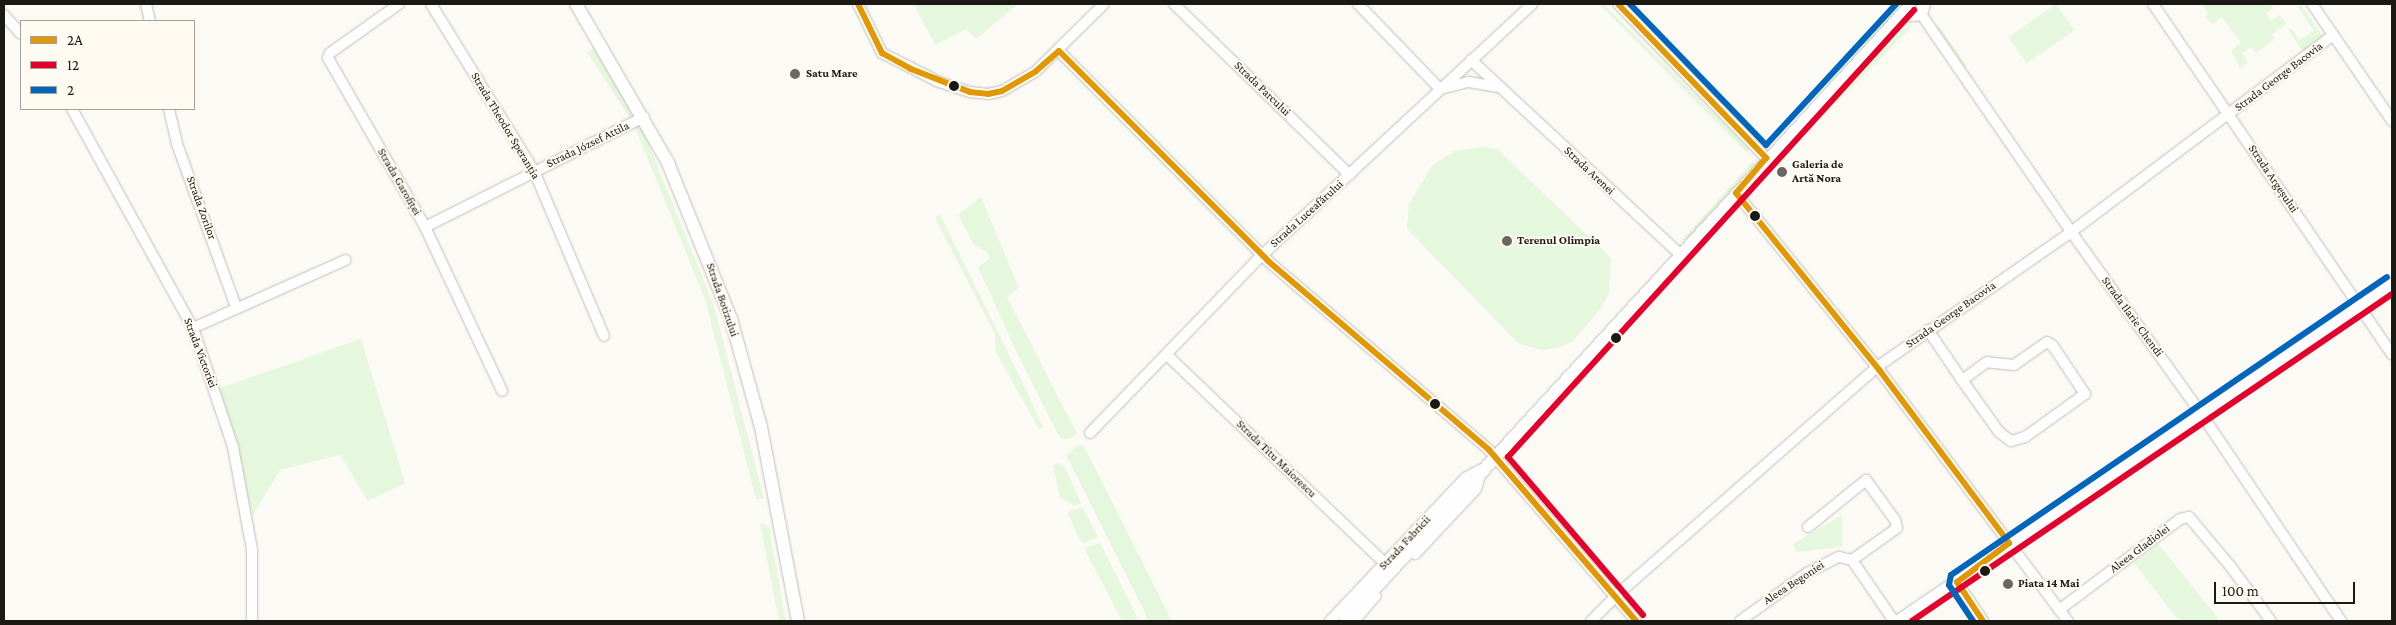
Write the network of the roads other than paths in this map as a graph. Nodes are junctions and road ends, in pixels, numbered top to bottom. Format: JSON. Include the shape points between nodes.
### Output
{"nodes":[{"id":1,"x":146,"y":4,"type":"edge"},
{"id":2,"x":399,"y":4,"type":"edge"},
{"id":3,"x":431,"y":4,"type":"edge"},
{"id":4,"x":576,"y":4,"type":"edge"},
{"id":5,"x":858,"y":4,"type":"edge"},
{"id":6,"x":1104,"y":4,"type":"edge"},
{"id":7,"x":1174,"y":4,"type":"edge"},
{"id":8,"x":1358,"y":4,"type":"edge"},
{"id":9,"x":1532,"y":4,"type":"edge"},
{"id":10,"x":1618,"y":4,"type":"edge"},
{"id":11,"x":2153,"y":4,"type":"edge"},
{"id":12,"x":2312,"y":4,"type":"edge"},
{"id":13,"x":1914,"y":7,"type":"edge"},
{"id":14,"x":4,"y":15,"type":"edge"},
{"id":15,"x":150,"y":20,"type":"edge"},
{"id":16,"x":20,"y":33,"type":"edge"},
{"id":17,"x":2333,"y":35,"type":"junction"},
{"id":18,"x":1059,"y":51,"type":"junction"},
{"id":19,"x":1471,"y":60,"type":"junction"},
{"id":20,"x":1497,"y":87,"type":"junction"},
{"id":21,"x":1440,"y":89,"type":"junction"},
{"id":22,"x":73,"y":110,"type":"edge"},
{"id":23,"x":169,"y":110,"type":"edge"},
{"id":24,"x":2229,"y":114,"type":"junction"},
{"id":25,"x":644,"y":117,"type":"junction"},
{"id":26,"x":2392,"y":121,"type":"edge"},
{"id":27,"x":1766,"y":158,"type":"junction"},
{"id":28,"x":534,"y":170,"type":"junction"},
{"id":29,"x":1350,"y":175,"type":"junction"},
{"id":30,"x":1736,"y":193,"type":"junction"},
{"id":31,"x":425,"y":227,"type":"junction"},
{"id":32,"x":2071,"y":232,"type":"junction"},
{"id":33,"x":1680,"y":254,"type":"junction"},
{"id":34,"x":1262,"y":255,"type":"junction"},
{"id":35,"x":346,"y":260,"type":"dead end"},
{"id":36,"x":2392,"y":284,"type":"edge"},
{"id":37,"x":2359,"y":306,"type":"junction"},
{"id":38,"x":236,"y":307,"type":"junction"},
{"id":39,"x":193,"y":328,"type":"junction"},
{"id":40,"x":1928,"y":330,"type":"junction"},
{"id":41,"x":604,"y":336,"type":"dead end"},
{"id":42,"x":2392,"y":354,"type":"edge"},
{"id":43,"x":1167,"y":355,"type":"junction"},
{"id":44,"x":1876,"y":367,"type":"junction"},
{"id":45,"x":1962,"y":380,"type":"junction"},
{"id":46,"x":502,"y":391,"type":"dead end"},
{"id":47,"x":2202,"y":415,"type":"junction"},
{"id":48,"x":1090,"y":433,"type":"dead end"},
{"id":49,"x":1496,"y":457,"type":"junction"},
{"id":50,"x":1482,"y":469,"type":"junction"},
{"id":51,"x":1808,"y":527,"type":"dead end"},
{"id":52,"x":2009,"y":543,"type":"junction"},
{"id":53,"x":1852,"y":560,"type":"junction"},
{"id":54,"x":1386,"y":564,"type":"junction"},
{"id":55,"x":1957,"y":582,"type":"junction"},
{"id":56,"x":1615,"y":596,"type":"junction"},
{"id":57,"x":2059,"y":610,"type":"junction"},
{"id":58,"x":1981,"y":617,"type":"edge"},
{"id":59,"x":252,"y":621,"type":"edge"},
{"id":60,"x":798,"y":621,"type":"edge"},
{"id":61,"x":1330,"y":621,"type":"edge"},
{"id":62,"x":1345,"y":621,"type":"edge"},
{"id":63,"x":1354,"y":621,"type":"edge"},
{"id":64,"x":1591,"y":621,"type":"edge"},
{"id":65,"x":1636,"y":621,"type":"edge"},
{"id":66,"x":1740,"y":621,"type":"edge"},
{"id":67,"x":1896,"y":621,"type":"edge"},
{"id":68,"x":1971,"y":621,"type":"edge"},
{"id":69,"x":2068,"y":621,"type":"edge"},
{"id":70,"x":2271,"y":621,"type":"edge"},
{"id":71,"x":2341,"y":621,"type":"edge"}],
"edges":[{"from":1,"to":15,"type":"street"},
{"from":2,"to":31,"type":"street","name":"Strada Garofiței","via":[[330,53],[328,58]]},
{"from":3,"to":28,"type":"street","name":"Strada Theodor Speranția"},
{"from":4,"to":25,"type":"main road","name":"Strada Botizului"},
{"from":5,"to":18,"type":"street","via":[[882,53],[939,82],[970,92],[988,94],[1016,84]]},
{"from":6,"to":18,"type":"street"},
{"from":7,"to":29,"type":"street","name":"Strada Parcului"},
{"from":8,"to":21,"type":"street"},
{"from":9,"to":19,"type":"street","name":"Strada Luceafărului"},
{"from":10,"to":27,"type":"street"},
{"from":11,"to":24,"type":"street","name":"Strada Argeșului"},
{"from":12,"to":17,"type":"street"},
{"from":13,"to":27,"type":"main road","name":"Strada Fabricii"},
{"from":13,"to":32,"type":"street","name":"Strada Ilarie Chendi"},
{"from":14,"to":16,"type":"street"},
{"from":17,"to":24,"type":"street","name":"Strada George Bacovia"},
{"from":17,"to":26,"type":"street"},
{"from":18,"to":34,"type":"street"},
{"from":19,"to":20,"type":"street","name":"Strada Arenei"},
{"from":19,"to":21,"type":"street","name":"Strada Luceafărului"},
{"from":20,"to":21,"type":"street","via":[[1468,82]]},
{"from":20,"to":33,"type":"street","name":"Strada Arenei"},
{"from":21,"to":29,"type":"street","name":"Strada Luceafărului"},
{"from":22,"to":39,"type":"street","name":"Strada Victoriei"},
{"from":23,"to":38,"type":"street","name":"Strada Zorilor","via":[[177,144]]},
{"from":24,"to":32,"type":"street","name":"Strada George Bacovia"},
{"from":24,"to":37,"type":"street","name":"Strada Argeșului"},
{"from":25,"to":28,"type":"street","name":"Strada József Attila"},
{"from":25,"to":60,"type":"main road","name":"Strada Botizului","via":[[679,186],[730,319],[761,427]]},
{"from":27,"to":30,"type":"main road","name":"Strada Fabricii"},
{"from":28,"to":31,"type":"street","name":"Strada József Attila"},
{"from":28,"to":41,"type":"street","name":"Strada Theodor Speranția"},
{"from":29,"to":34,"type":"street","name":"Strada Luceafărului"},
{"from":30,"to":33,"type":"main road","name":"Strada Fabricii"},
{"from":30,"to":44,"type":"street"},
{"from":31,"to":46,"type":"street","name":"Strada Garofiței"},
{"from":32,"to":40,"type":"street","name":"Strada George Bacovia"},
{"from":32,"to":47,"type":"street","name":"Strada Ilarie Chendi"},
{"from":33,"to":49,"type":"main road","name":"Strada Fabricii"},
{"from":34,"to":43,"type":"street","name":"Strada Luceafărului"},
{"from":34,"to":49,"type":"street"},
{"from":35,"to":38,"type":"street"},
{"from":36,"to":37,"type":"street"},
{"from":37,"to":42,"type":"street","name":"Strada Argeșului"},
{"from":37,"to":47,"type":"street"},
{"from":38,"to":39,"type":"street"},
{"from":39,"to":59,"type":"street","name":"Strada Victoriei","via":[[233,447],[252,550]]},
{"from":40,"to":44,"type":"street","name":"Strada George Bacovia"},
{"from":40,"to":45,"type":"street"},
{"from":43,"to":48,"type":"street","name":"Strada Luceafărului"},
{"from":43,"to":54,"type":"street","name":"Strada Titu Maiorescu"},
{"from":44,"to":52,"type":"street"},
{"from":44,"to":56,"type":"street","name":"Strada George Bacovia"},
{"from":45,"to":45,"type":"street","via":[[1999,432],[2011,441],[2025,437],[2085,394],[2053,346],[2046,342],[2014,365],[1992,360]]},
{"from":47,"to":52,"type":"street"},
{"from":47,"to":71,"type":"street","name":"Strada Ilarie Chendi"},
{"from":49,"to":50,"type":"main road","name":"Strada Fabricii"},
{"from":49,"to":56,"type":"street"},
{"from":50,"to":54,"type":"street","name":"Strada Fabricii","via":[[1465,478]]},
{"from":50,"to":62,"type":"main road","name":"Strada Fabricii"},
{"from":50,"to":63,"type":"street","name":"Strada Fabricii","via":[[1476,489]]},
{"from":51,"to":53,"type":"street","via":[[1866,480],[1895,520],[1897,528]]},
{"from":52,"to":55,"type":"street"},
{"from":52,"to":57,"type":"street"},
{"from":53,"to":66,"type":"street","name":"Aleea Begoniei","via":[[1830,559]]},
{"from":53,"to":67,"type":"street"},
{"from":54,"to":61,"type":"street","name":"Strada Fabricii"},
{"from":55,"to":58,"type":"street"},
{"from":55,"to":67,"type":"street"},
{"from":56,"to":64,"type":"street","name":"Strada George Bacovia"},
{"from":56,"to":65,"type":"street"},
{"from":57,"to":69,"type":"street"},
{"from":57,"to":70,"type":"street","name":"Aleea Gladiolei","via":[[2180,519],[2189,517],[2195,520]]},
{"from":58,"to":68,"type":"street"}]}
